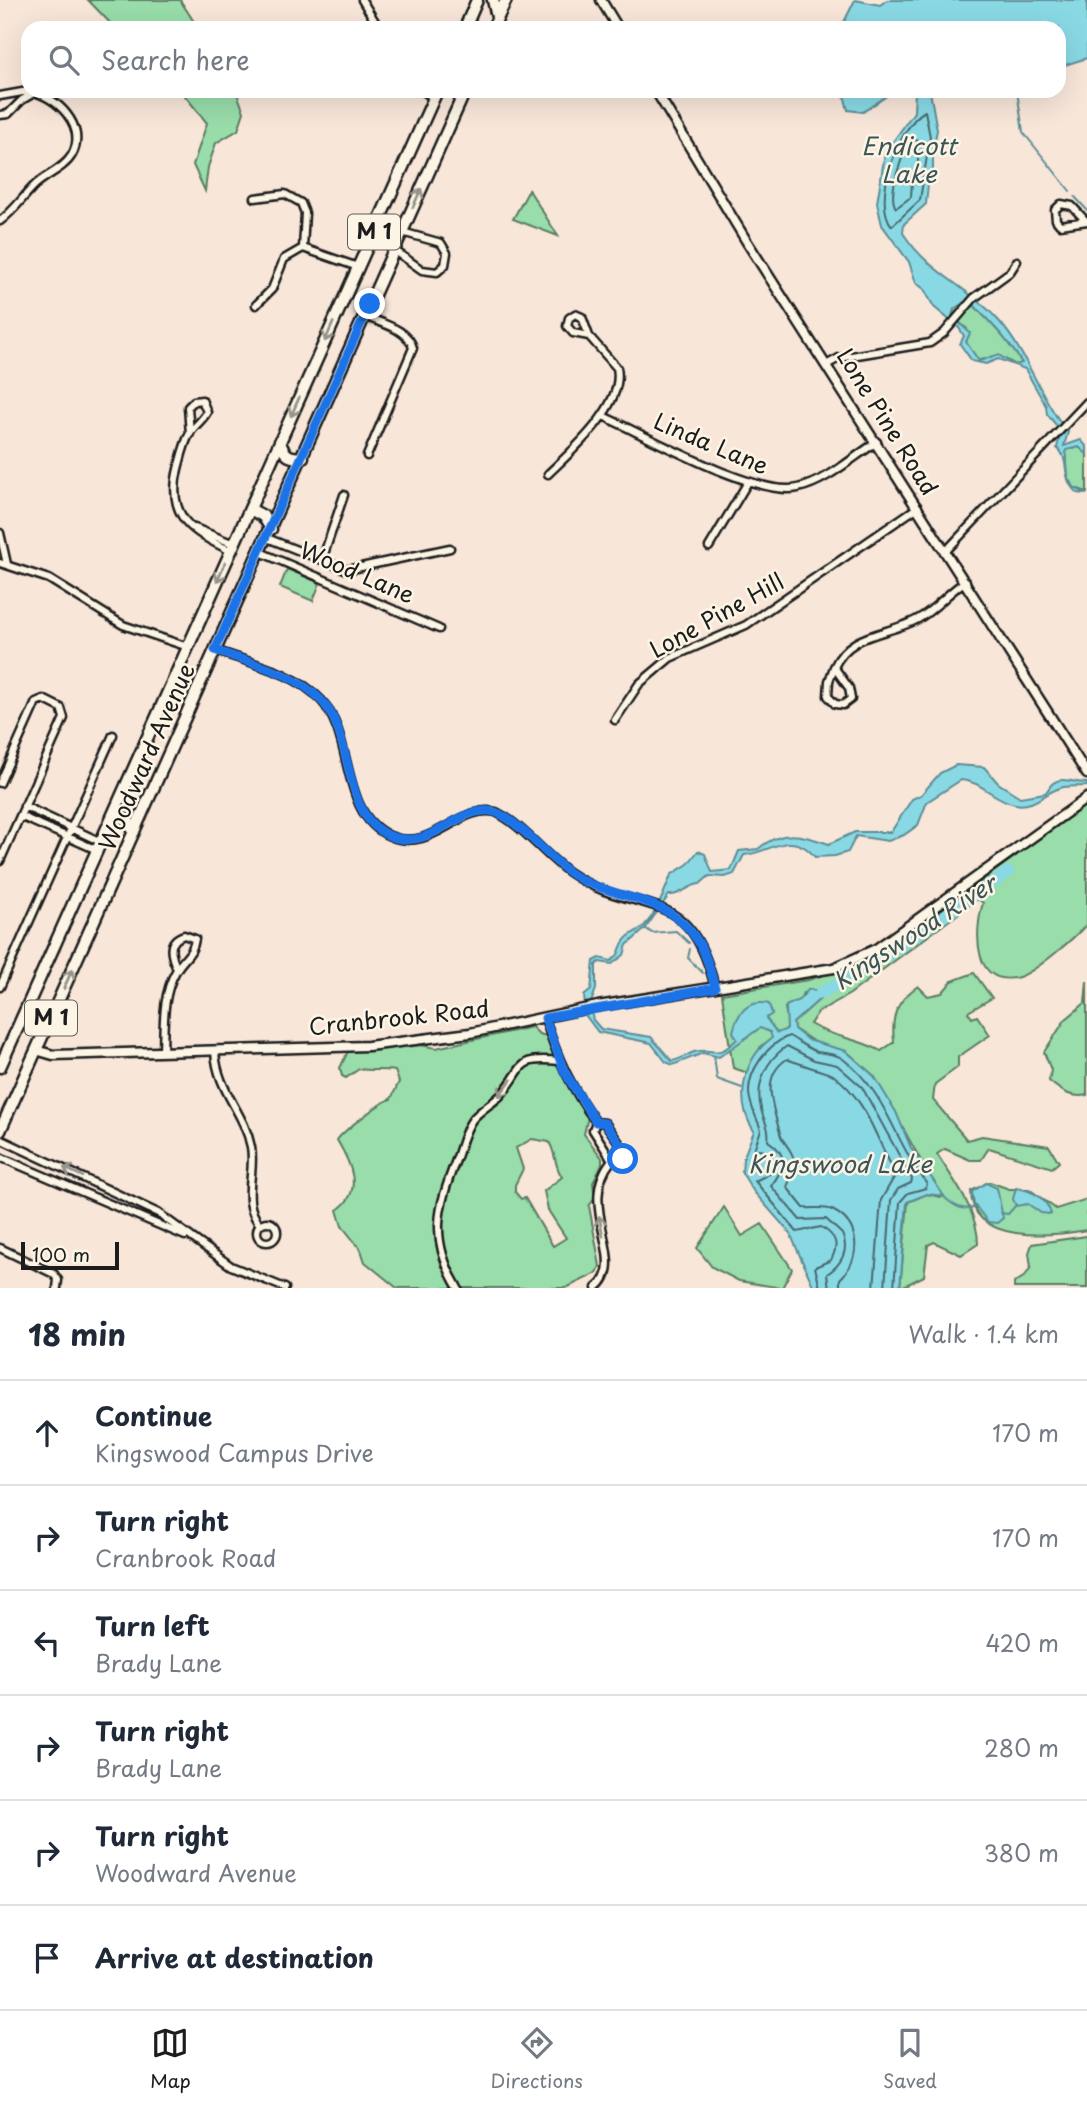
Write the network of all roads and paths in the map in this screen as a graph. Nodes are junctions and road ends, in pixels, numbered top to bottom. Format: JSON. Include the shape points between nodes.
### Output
{"nodes":[{"id":1,"x":362,"y":0,"type":"edge"},
{"id":2,"x":493,"y":0,"type":"edge"},
{"id":3,"x":506,"y":0,"type":"edge"},
{"id":4,"x":601,"y":0,"type":"edge"},
{"id":5,"x":478,"y":1,"type":"edge"},
{"id":6,"x":375,"y":21,"type":"edge"},
{"id":7,"x":468,"y":21,"type":"edge"},
{"id":8,"x":496,"y":21,"type":"edge"},
{"id":9,"x":496,"y":21,"type":"edge"},
{"id":10,"x":614,"y":21,"type":"edge"},
{"id":11,"x":21,"y":93,"type":"edge"},
{"id":12,"x":0,"y":96,"type":"edge"},
{"id":13,"x":24,"y":98,"type":"edge"},
{"id":14,"x":50,"y":98,"type":"edge"},
{"id":15,"x":433,"y":98,"type":"edge"},
{"id":16,"x":462,"y":98,"type":"edge"},
{"id":17,"x":660,"y":98,"type":"edge"},
{"id":18,"x":0,"y":115,"type":"edge"},
{"id":19,"x":255,"y":198,"type":"dead end"},
{"id":20,"x":1086,"y":220,"type":"edge"},
{"id":21,"x":0,"y":221,"type":"edge"},
{"id":22,"x":402,"y":232,"type":"junction"},
{"id":23,"x":303,"y":248,"type":"junction"},
{"id":24,"x":394,"y":250,"type":"junction"},
{"id":25,"x":1017,"y":261,"type":"dead end"},
{"id":26,"x":358,"y":267,"type":"junction"},
{"id":27,"x":256,"y":305,"type":"dead end"},
{"id":28,"x":365,"y":316,"type":"junction"},
{"id":29,"x":589,"y":336,"type":"dead end"},
{"id":30,"x":828,"y":364,"type":"junction"},
{"id":31,"x":1087,"y":402,"type":"edge"},
{"id":32,"x":603,"y":416,"type":"junction"},
{"id":33,"x":190,"y":434,"type":"junction"},
{"id":34,"x":877,"y":442,"type":"junction"},
{"id":35,"x":280,"y":443,"type":"junction"},
{"id":36,"x":367,"y":456,"type":"dead end"},
{"id":37,"x":303,"y":457,"type":"junction"},
{"id":38,"x":548,"y":474,"type":"dead end"},
{"id":39,"x":748,"y":482,"type":"junction"},
{"id":40,"x":344,"y":495,"type":"dead end"},
{"id":41,"x":918,"y":507,"type":"junction"},
{"id":42,"x":250,"y":509,"type":"junction"},
{"id":43,"x":0,"y":533,"type":"edge"},
{"id":44,"x":269,"y":534,"type":"junction"},
{"id":45,"x":232,"y":547,"type":"junction"},
{"id":46,"x":709,"y":547,"type":"dead end"},
{"id":47,"x":450,"y":548,"type":"dead end"},
{"id":48,"x":946,"y":551,"type":"junction"},
{"id":49,"x":260,"y":552,"type":"junction"},
{"id":50,"x":322,"y":560,"type":"junction"},
{"id":51,"x":4,"y":563,"type":"edge"},
{"id":52,"x":966,"y":581,"type":"junction"},
{"id":53,"x":439,"y":629,"type":"dead end"},
{"id":54,"x":188,"y":646,"type":"junction"},
{"id":55,"x":215,"y":650,"type":"junction"},
{"id":56,"x":834,"y":667,"type":"junction"},
{"id":57,"x":615,"y":720,"type":"dead end"},
{"id":58,"x":113,"y":735,"type":"dead end"},
{"id":59,"x":1086,"y":773,"type":"edge"},
{"id":60,"x":0,"y":783,"type":"edge"},
{"id":61,"x":1087,"y":798,"type":"edge"},
{"id":62,"x":24,"y":806,"type":"junction"},
{"id":63,"x":20,"y":816,"type":"junction"},
{"id":64,"x":111,"y":819,"type":"junction"},
{"id":65,"x":71,"y":828,"type":"junction"},
{"id":66,"x":134,"y":832,"type":"junction"},
{"id":67,"x":67,"y":837,"type":"junction"},
{"id":68,"x":99,"y":846,"type":"junction"},
{"id":69,"x":0,"y":860,"type":"edge"},
{"id":70,"x":177,"y":969,"type":"junction"},
{"id":71,"x":0,"y":987,"type":"edge"},
{"id":72,"x":715,"y":988,"type":"junction"},
{"id":73,"x":545,"y":1018,"type":"junction"},
{"id":74,"x":36,"y":1050,"type":"junction"},
{"id":75,"x":215,"y":1051,"type":"junction"},
{"id":76,"x":163,"y":1052,"type":"junction"},
{"id":77,"x":559,"y":1061,"type":"junction"},
{"id":78,"x":0,"y":1067,"type":"edge"},
{"id":79,"x":596,"y":1122,"type":"junction"},
{"id":80,"x":0,"y":1131,"type":"edge"},
{"id":81,"x":0,"y":1139,"type":"edge"},
{"id":82,"x":0,"y":1157,"type":"edge"},
{"id":83,"x":612,"y":1160,"type":"junction"},
{"id":84,"x":102,"y":1186,"type":"junction"},
{"id":85,"x":97,"y":1198,"type":"junction"},
{"id":86,"x":147,"y":1207,"type":"junction"},
{"id":87,"x":140,"y":1216,"type":"junction"},
{"id":88,"x":260,"y":1225,"type":"dead end"},
{"id":89,"x":196,"y":1241,"type":"junction"},
{"id":90,"x":0,"y":1248,"type":"edge"},
{"id":91,"x":57,"y":1288,"type":"edge"},
{"id":92,"x":285,"y":1288,"type":"edge"},
{"id":93,"x":458,"y":1288,"type":"edge"},
{"id":94,"x":596,"y":1288,"type":"edge"}],
"edges":[{"from":1,"to":6,"type":"street"},
{"from":2,"to":8,"type":"main road"},
{"from":3,"to":9,"type":"main road"},
{"from":4,"to":10,"type":"street"},
{"from":5,"to":7,"type":"main road"},
{"from":11,"to":12,"type":"street"},
{"from":13,"to":18,"type":"street","via":[[8,114]]},
{"from":14,"to":21,"type":"street","via":[[65,111],[74,129],[75,147],[68,160]]},
{"from":15,"to":26,"type":"main road","name":"Woodward Avenue","number":"M 1"},
{"from":22,"to":16,"type":"main road","name":"Woodward Avenue","number":"M 1","one_way":true},
{"from":17,"to":30,"type":"street","name":"Lone Pine Road"},
{"from":19,"to":23,"type":"street","via":[[285,194],[302,203]]},
{"from":20,"to":20,"type":"street","via":[[1060,225],[1055,210],[1068,204]]},
{"from":22,"to":24,"type":"main road","name":"Woodward Avenue","number":"M 1"},
{"from":22,"to":24,"type":"street","via":[[441,243],[447,253],[444,265],[437,272],[427,272]]},
{"from":23,"to":26,"type":"street"},
{"from":23,"to":27,"type":"street","via":[[284,259],[272,289]]},
{"from":24,"to":28,"type":"main road","name":"Woodward Avenue","number":"M 1"},
{"from":25,"to":30,"type":"street","via":[[930,343],[839,358]]},
{"from":26,"to":35,"type":"main road","name":"Woodward Avenue","number":"M 1","one_way":true},
{"from":28,"to":36,"type":"street","via":[[401,332],[413,348]]},
{"from":28,"to":37,"type":"main road","name":"Woodward Avenue","number":"M 1"},
{"from":29,"to":32,"type":"street","via":[[618,372]]},
{"from":30,"to":34,"type":"street","name":"Lone Pine Road"},
{"from":31,"to":48,"type":"street"},
{"from":32,"to":38,"type":"street"},
{"from":32,"to":39,"type":"street","name":"Linda Lane"},
{"from":33,"to":33,"type":"street","via":[[207,412],[202,400],[188,407]]},
{"from":33,"to":45,"type":"street","via":[[174,492],[179,514],[190,526]]},
{"from":34,"to":39,"type":"street","name":"Linda Lane","via":[[806,486],[779,490]]},
{"from":34,"to":41,"type":"street","name":"Lone Pine Road"},
{"from":35,"to":37,"type":"main road","via":[[285,454]]},
{"from":35,"to":42,"type":"main road","name":"Woodward Avenue","number":"M 1"},
{"from":37,"to":44,"type":"main road","name":"Woodward Avenue","number":"M 1"},
{"from":39,"to":46,"type":"street"},
{"from":40,"to":50,"type":"street"},
{"from":41,"to":48,"type":"street","name":"Lone Pine Road"},
{"from":41,"to":57,"type":"street","name":"Lone Pine Hill","via":[[746,625],[670,658],[639,684]]},
{"from":42,"to":44,"type":"main road","via":[[263,516]]},
{"from":42,"to":45,"type":"main road","name":"Woodward Avenue","number":"M 1"},
{"from":43,"to":51,"type":"street"},
{"from":44,"to":49,"type":"main road","name":"Woodward Avenue","number":"M 1"},
{"from":44,"to":50,"type":"street"},
{"from":45,"to":54,"type":"main road","name":"Woodward Avenue","number":"M 1","one_way":true},
{"from":47,"to":50,"type":"street","via":[[356,569]]},
{"from":48,"to":52,"type":"street","name":"Lone Pine Road"},
{"from":49,"to":53,"type":"street","name":"Wood Lane"},
{"from":49,"to":55,"type":"main road","name":"Woodward Avenue","number":"M 1"},
{"from":51,"to":54,"type":"street","via":[[57,584],[123,625]]},
{"from":52,"to":56,"type":"street","via":[[917,619],[849,645]]},
{"from":52,"to":59,"type":"street","name":"Lone Pine Road"},
{"from":54,"to":64,"type":"main road","name":"Woodward Avenue","number":"M 1"},
{"from":55,"to":66,"type":"main road","name":"Woodward Avenue","number":"M 1"},
{"from":55,"to":72,"type":"street","via":[[284,674],[321,699],[338,731],[362,808],[373,825],[388,835],[421,838],[478,812],[496,812],[579,878],[659,906],[696,937]]},
{"from":56,"to":56,"type":"street","via":[[851,692],[849,701],[841,705],[828,696]]},
{"from":58,"to":65,"type":"street"},
{"from":60,"to":62,"type":"street","via":[[36,702],[41,699],[59,706],[64,718]]},
{"from":61,"to":72,"type":"street","name":"Cranbrook Road","via":[[864,957],[834,968]]},
{"from":62,"to":63,"type":"street"},
{"from":62,"to":65,"type":"street"},
{"from":63,"to":67,"type":"street"},
{"from":63,"to":69,"type":"street"},
{"from":64,"to":66,"type":"main road","via":[[128,821]]},
{"from":64,"to":68,"type":"main road","number":"M 1"},
{"from":65,"to":67,"type":"street"},
{"from":65,"to":68,"type":"street"},
{"from":74,"to":66,"type":"main road","name":"Woodward Avenue","number":"M 1","one_way":true},
{"from":67,"to":68,"type":"street"},
{"from":67,"to":71,"type":"street"},
{"from":68,"to":78,"type":"main road","number":"M 1"},
{"from":70,"to":70,"type":"street","via":[[193,948],[195,939],[177,937],[171,948]]},
{"from":70,"to":76,"type":"street","via":[[166,1004]]},
{"from":72,"to":73,"type":"street","name":"Cranbrook Road"},
{"from":73,"to":75,"type":"street","name":"Cranbrook Road","via":[[368,1046]]},
{"from":73,"to":77,"type":"street"},
{"from":74,"to":76,"type":"street","name":"Cranbrook Road","via":[[50,1055]]},
{"from":74,"to":80,"type":"main road","name":"Woodward Avenue","number":"M 1"},
{"from":75,"to":76,"type":"street","name":"Cranbrook Road"},
{"from":75,"to":88,"type":"street","via":[[220,1082],[249,1139],[248,1201]]},
{"from":77,"to":79,"type":"street"},
{"from":77,"to":93,"type":"street","one_way":true,"via":[[524,1063],[469,1126],[444,1189],[439,1218],[442,1255]]},
{"from":79,"to":83,"type":"street","via":[[594,1133]]},
{"from":79,"to":83,"type":"street","via":[[605,1123],[625,1151],[622,1160]]},
{"from":84,"to":81,"type":"street","one_way":true},
{"from":82,"to":85,"type":"street"},
{"from":94,"to":83,"type":"street","one_way":true,"via":[[610,1268],[598,1199],[601,1176]]},
{"from":84,"to":85,"type":"street"},
{"from":84,"to":86,"type":"street"},
{"from":85,"to":87,"type":"street"},
{"from":86,"to":87,"type":"street"},
{"from":86,"to":89,"type":"street"},
{"from":87,"to":89,"type":"street"},
{"from":89,"to":92,"type":"street","via":[[240,1270]]},
{"from":90,"to":91,"type":"street","via":[[54,1274]]}]}
